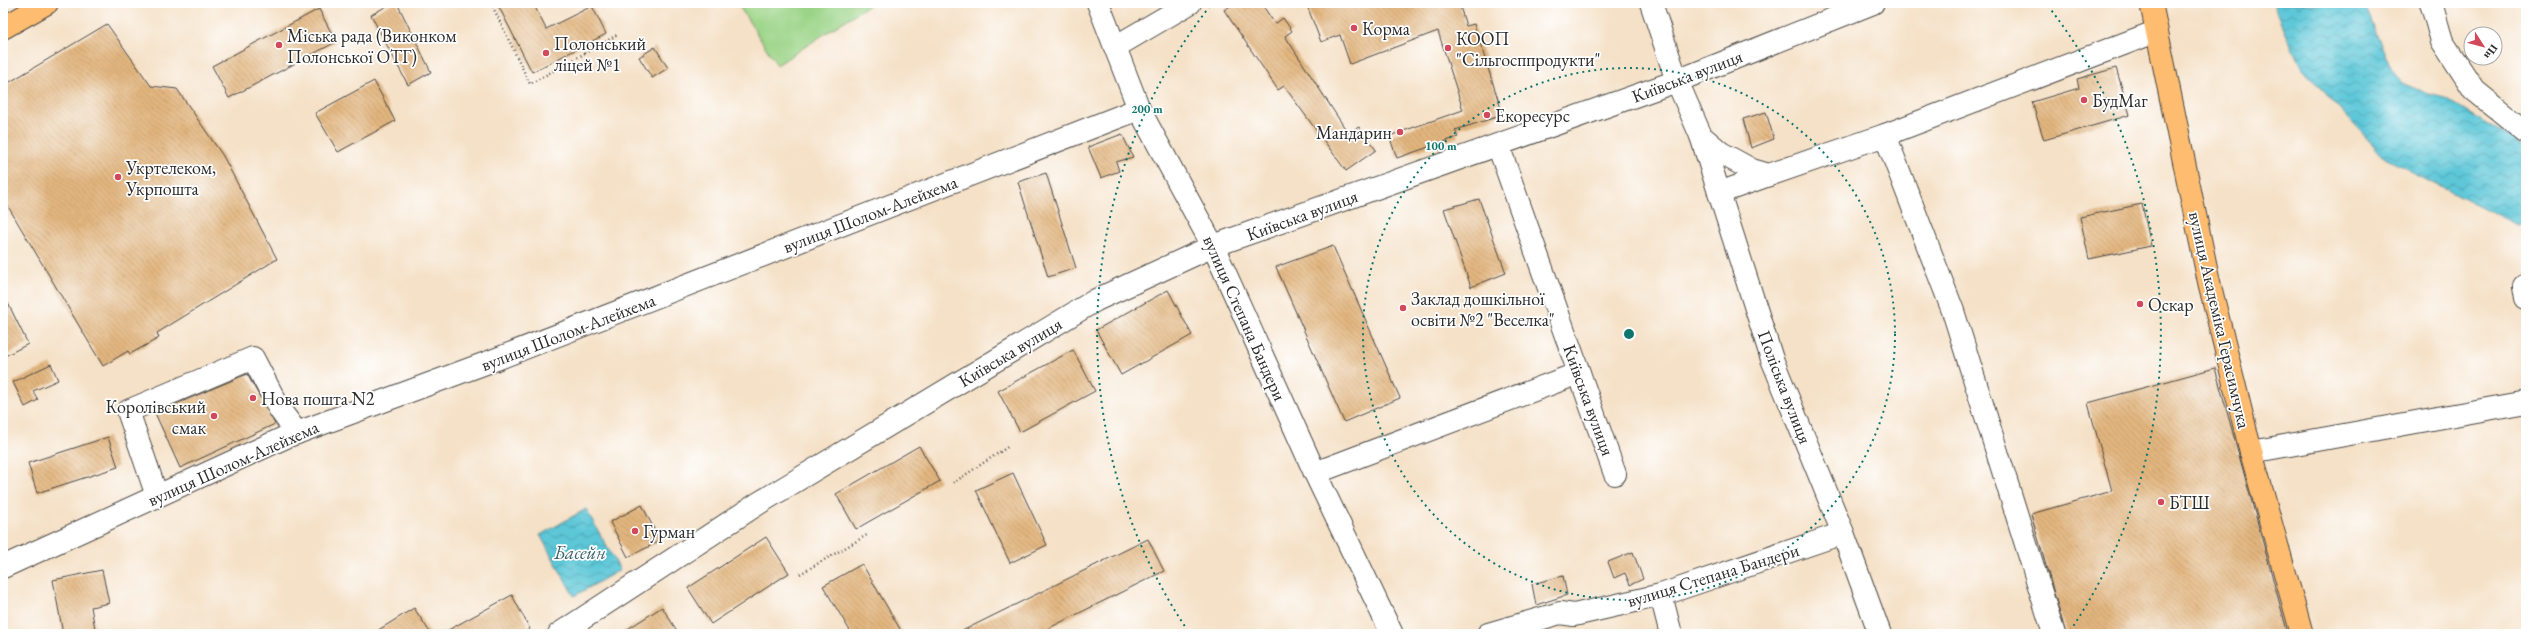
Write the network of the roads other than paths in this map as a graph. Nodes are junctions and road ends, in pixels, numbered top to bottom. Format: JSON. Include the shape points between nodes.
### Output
{"nodes":[{"id":1,"x":47,"y":3,"type":"edge"},
{"id":2,"x":1098,"y":3,"type":"edge"},
{"id":3,"x":1190,"y":3,"type":"edge"},
{"id":4,"x":1651,"y":3,"type":"edge"},
{"id":5,"x":1873,"y":3,"type":"edge"},
{"id":6,"x":2151,"y":3,"type":"edge"},
{"id":7,"x":2431,"y":3,"type":"edge"},
{"id":8,"x":3,"y":28,"type":"edge"},
{"id":9,"x":2155,"y":32,"type":"junction"},
{"id":10,"x":1115,"y":47,"type":"junction"},
{"id":11,"x":1677,"y":81,"type":"junction"},
{"id":12,"x":1140,"y":109,"type":"junction"},
{"id":13,"x":2526,"y":132,"type":"edge"},
{"id":14,"x":1885,"y":135,"type":"junction"},
{"id":15,"x":1701,"y":136,"type":"junction"},
{"id":16,"x":1498,"y":145,"type":"junction"},
{"id":17,"x":1769,"y":175,"type":"junction"},
{"id":18,"x":1719,"y":192,"type":"junction"},
{"id":19,"x":1213,"y":246,"type":"junction"},
{"id":20,"x":1579,"y":373,"type":"junction"},
{"id":21,"x":2526,"y":402,"type":"edge"},
{"id":22,"x":297,"y":432,"type":"junction"},
{"id":23,"x":2251,"y":452,"type":"junction"},
{"id":24,"x":1315,"y":474,"type":"junction"},
{"id":25,"x":1615,"y":474,"type":"dead end"},
{"id":26,"x":157,"y":496,"type":"junction"},
{"id":27,"x":1843,"y":533,"type":"junction"},
{"id":28,"x":3,"y":567,"type":"edge"},
{"id":29,"x":1661,"y":595,"type":"junction"},
{"id":30,"x":1576,"y":625,"type":"edge"},
{"id":31,"x":559,"y":634,"type":"edge"},
{"id":32,"x":1392,"y":634,"type":"edge"},
{"id":33,"x":1488,"y":634,"type":"edge"},
{"id":34,"x":1671,"y":634,"type":"edge"},
{"id":35,"x":1880,"y":634,"type":"edge"},
{"id":36,"x":2054,"y":634,"type":"edge"},
{"id":37,"x":2302,"y":634,"type":"edge"}],
"edges":[{"from":1,"to":8,"type":"main road"},
{"from":2,"to":10,"type":"street","name":"вулиця Степана Бандери"},
{"from":3,"to":10,"type":"street"},
{"from":4,"to":11,"type":"street"},
{"from":5,"to":11,"type":"street","name":"Київська вулиця"},
{"from":6,"to":9,"type":"main road","name":"вулиця Академіка Герасимчука"},
{"from":7,"to":13,"type":"street","via":[[2442,41],[2474,90]]},
{"from":9,"to":14,"type":"street"},
{"from":9,"to":23,"type":"main road","name":"вулиця Академіка Герасимчука","via":[[2209,282]]},
{"from":10,"to":12,"type":"street","name":"вулиця Степана Бандери"},
{"from":11,"to":15,"type":"street","name":"Поліська вулиця"},
{"from":11,"to":16,"type":"street","name":"Київська вулиця"},
{"from":12,"to":19,"type":"street","name":"вулиця Степана Бандери"},
{"from":12,"to":22,"type":"street","name":"вулиця Шолом-Алейхема","via":[[523,349]]},
{"from":14,"to":17,"type":"street"},
{"from":14,"to":36,"type":"street","via":[[1953,311]]},
{"from":15,"to":17,"type":"street","via":[[1721,153],[1752,170]]},
{"from":15,"to":18,"type":"street","name":"Поліська вулиця"},
{"from":16,"to":19,"type":"street","name":"Київська вулиця"},
{"from":16,"to":20,"type":"street","name":"Київська вулиця"},
{"from":17,"to":18,"type":"street"},
{"from":18,"to":27,"type":"street","name":"Поліська вулиця","via":[[1772,359]]},
{"from":19,"to":24,"type":"street","name":"вулиця Степана Бандери"},
{"from":19,"to":31,"type":"street","name":"Київська вулиця","via":[[1096,300],[759,503]]},
{"from":20,"to":24,"type":"street"},
{"from":20,"to":25,"type":"street","name":"Київська вулиця"},
{"from":21,"to":23,"type":"street"},
{"from":22,"to":26,"type":"street","name":"вулиця Шолом-Алейхема"},
{"from":22,"to":26,"type":"street","via":[[280,410],[253,358],[128,411]]},
{"from":23,"to":37,"type":"main road","name":"вулиця Академіка Герасимчука"},
{"from":24,"to":32,"type":"street","name":"вулиця Степана Бандери"},
{"from":26,"to":28,"type":"street","name":"вулиця Шолом-Алейхема"},
{"from":27,"to":29,"type":"street","name":"вулиця Степана Бандери"},
{"from":27,"to":35,"type":"street","name":"Поліська вулиця"},
{"from":29,"to":30,"type":"street","name":"вулиця Степана Бандери"},
{"from":29,"to":34,"type":"street"},
{"from":30,"to":33,"type":"street","name":"вулиця Степана Бандери","via":[[1560,613]]}]}
